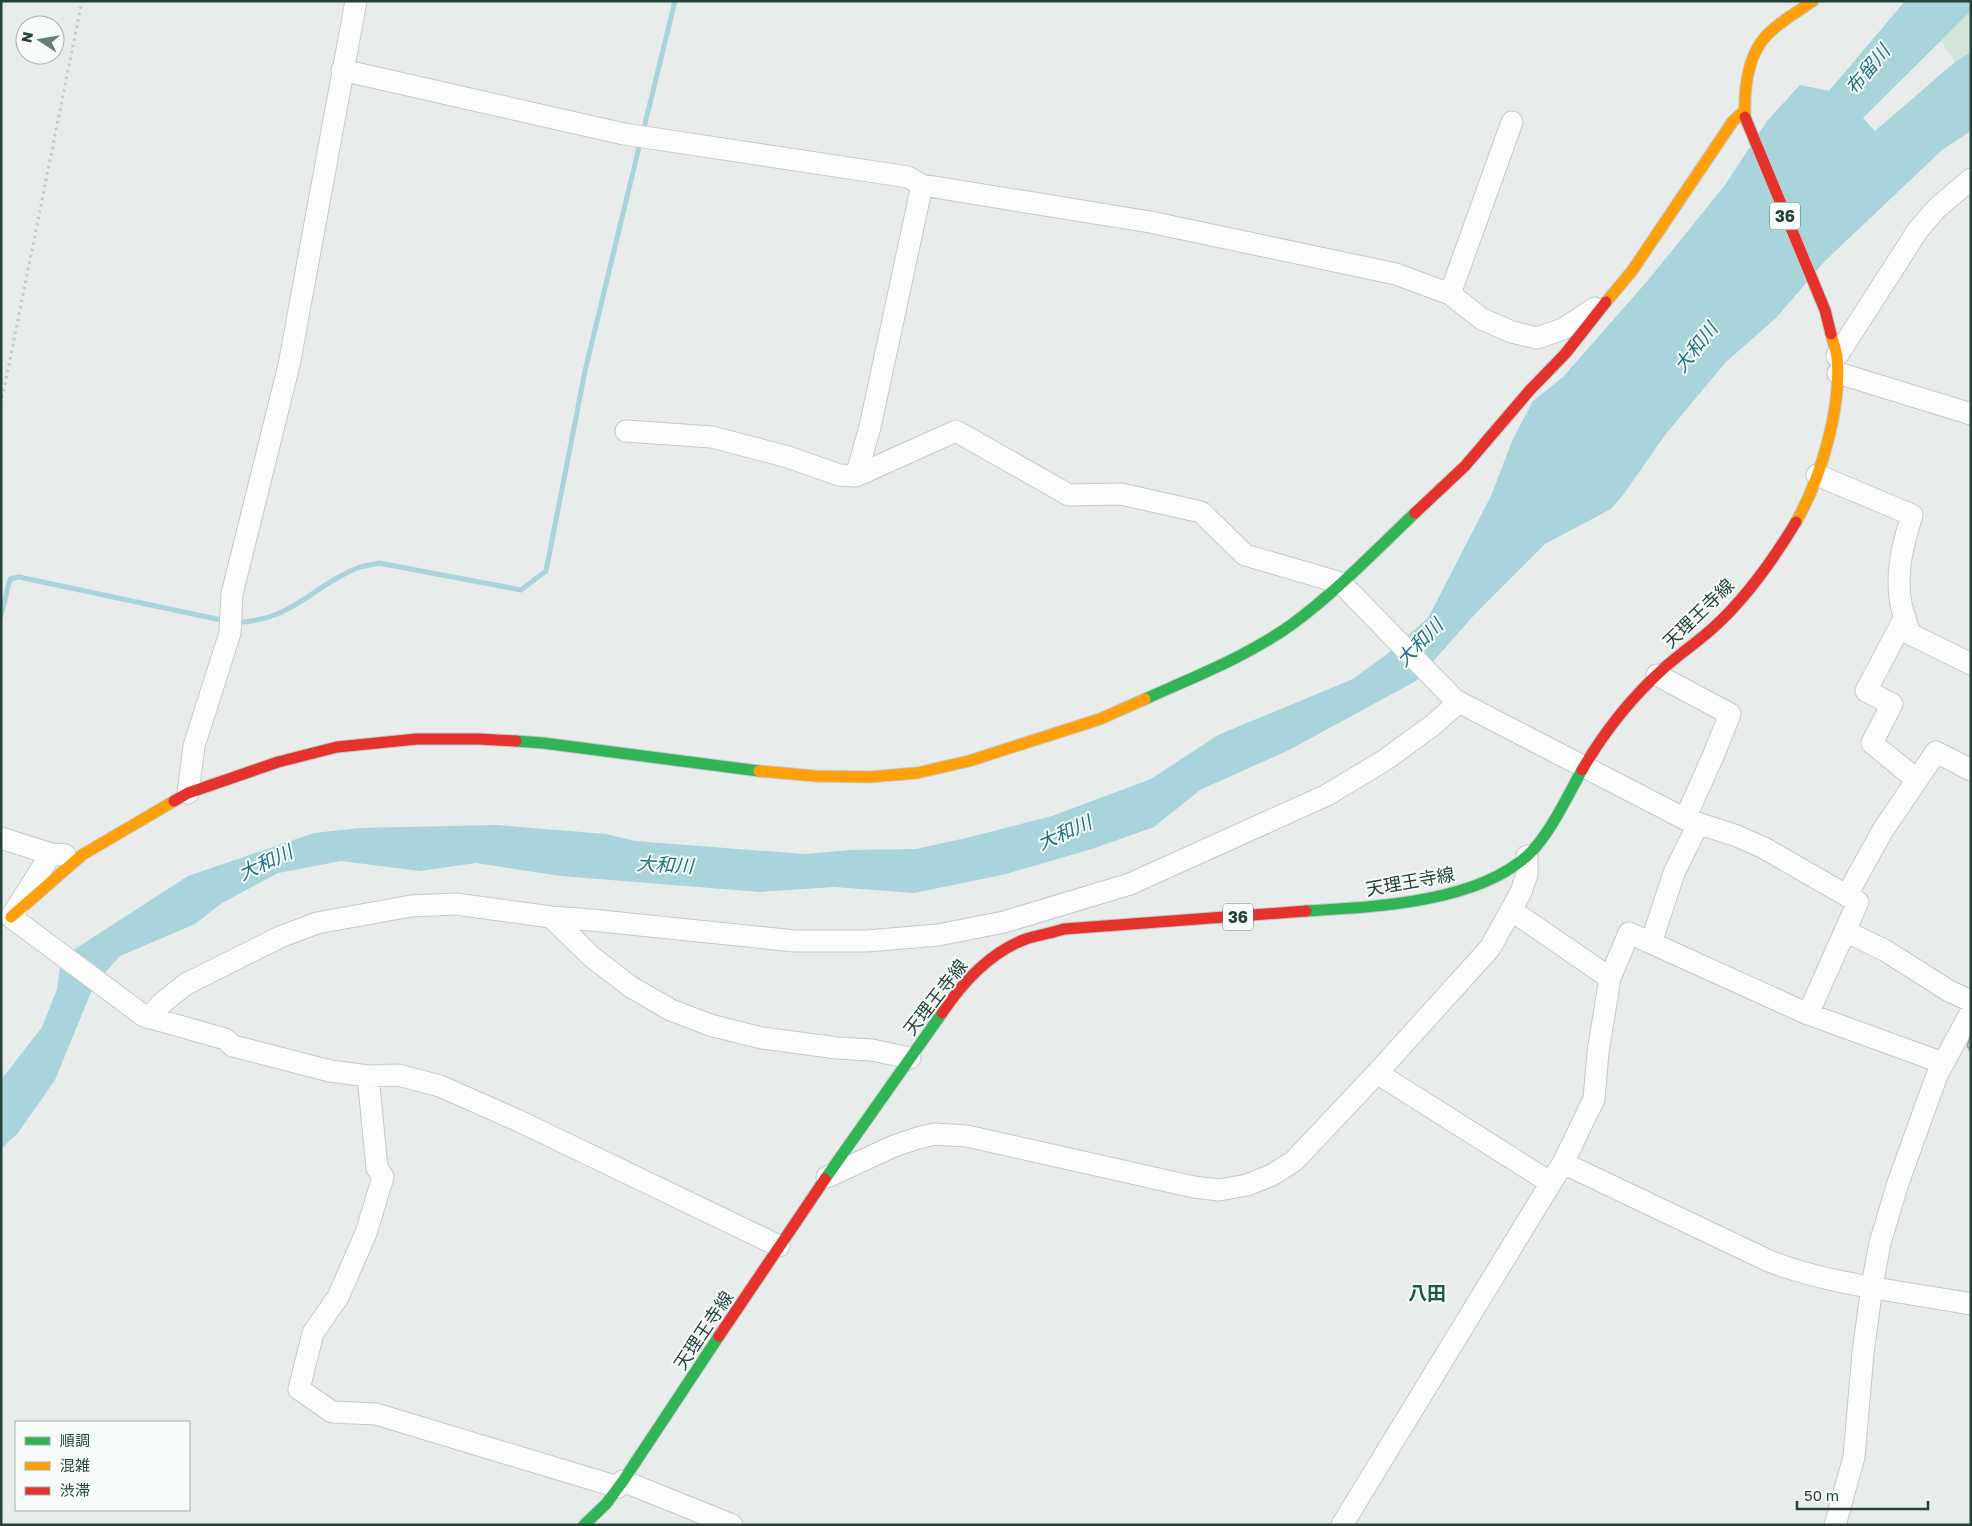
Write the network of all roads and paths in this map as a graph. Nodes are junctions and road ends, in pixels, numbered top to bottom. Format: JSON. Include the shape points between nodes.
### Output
{"nodes":[{"id":1,"x":82,"y":1,"type":"edge"},
{"id":2,"x":356,"y":1,"type":"edge"},
{"id":3,"x":1812,"y":1,"type":"edge"},
{"id":4,"x":342,"y":70,"type":"junction"},
{"id":5,"x":1745,"y":116,"type":"junction"},
{"id":6,"x":1512,"y":122,"type":"dead end"},
{"id":7,"x":1971,"y":179,"type":"edge"},
{"id":8,"x":922,"y":185,"type":"junction"},
{"id":9,"x":1450,"y":294,"type":"junction"},
{"id":10,"x":1606,"y":301,"type":"junction"},
{"id":11,"x":1837,"y":364,"type":"junction"},
{"id":12,"x":1,"y":404,"type":"edge"},
{"id":13,"x":1971,"y":414,"type":"edge"},
{"id":14,"x":626,"y":431,"type":"dead end"},
{"id":15,"x":1817,"y":475,"type":"junction"},
{"id":16,"x":856,"y":476,"type":"junction"},
{"id":17,"x":1343,"y":585,"type":"junction"},
{"id":18,"x":1905,"y":617,"type":"junction"},
{"id":19,"x":1971,"y":664,"type":"edge"},
{"id":20,"x":1657,"y":676,"type":"junction"},
{"id":21,"x":1457,"y":701,"type":"junction"},
{"id":22,"x":1584,"y":767,"type":"junction"},
{"id":23,"x":1971,"y":770,"type":"edge"},
{"id":24,"x":1917,"y":780,"type":"junction"},
{"id":25,"x":188,"y":793,"type":"junction"},
{"id":26,"x":1691,"y":822,"type":"junction"},
{"id":27,"x":1,"y":838,"type":"edge"},
{"id":28,"x":51,"y":854,"type":"junction"},
{"id":29,"x":82,"y":855,"type":"junction"},
{"id":30,"x":1527,"y":856,"type":"junction"},
{"id":31,"x":1847,"y":895,"type":"junction"},
{"id":32,"x":1512,"y":910,"type":"junction"},
{"id":33,"x":551,"y":917,"type":"junction"},
{"id":34,"x":15,"y":919,"type":"junction"},
{"id":35,"x":1845,"y":931,"type":"junction"},
{"id":36,"x":1651,"y":943,"type":"junction"},
{"id":37,"x":1610,"y":978,"type":"junction"},
{"id":38,"x":1971,"y":1001,"type":"edge"},
{"id":39,"x":1971,"y":1012,"type":"edge"},
{"id":40,"x":1808,"y":1014,"type":"junction"},
{"id":41,"x":147,"y":1017,"type":"junction"},
{"id":42,"x":910,"y":1058,"type":"junction"},
{"id":43,"x":1943,"y":1063,"type":"junction"},
{"id":44,"x":1377,"y":1073,"type":"junction"},
{"id":45,"x":368,"y":1076,"type":"junction"},
{"id":46,"x":1563,"y":1163,"type":"junction"},
{"id":47,"x":828,"y":1177,"type":"junction"},
{"id":48,"x":1551,"y":1183,"type":"junction"},
{"id":49,"x":779,"y":1246,"type":"junction"},
{"id":50,"x":1872,"y":1286,"type":"junction"},
{"id":51,"x":1971,"y":1304,"type":"edge"},
{"id":52,"x":621,"y":1484,"type":"junction"},
{"id":53,"x":584,"y":1525,"type":"edge"},
{"id":54,"x":732,"y":1525,"type":"edge"},
{"id":55,"x":1342,"y":1525,"type":"edge"},
{"id":56,"x":1835,"y":1525,"type":"edge"}],
"edges":[{"from":1,"to":12,"type":"path"},
{"from":2,"to":4,"type":"street"},
{"from":3,"to":5,"type":"main road","name":"天理王寺線","number":"36","via":[[1765,37],[1751,63]]},
{"from":4,"to":8,"type":"street","via":[[624,134],[908,177]]},
{"from":4,"to":25,"type":"street","via":[[289,365],[232,594],[230,633],[194,746]]},
{"from":5,"to":10,"type":"main road","via":[[1733,121],[1632,271]]},
{"from":5,"to":11,"type":"main road","name":"天理王寺線","number":"36","via":[[1825,310]]},
{"from":6,"to":9,"type":"street"},
{"from":7,"to":11,"type":"street","via":[[1936,209],[1918,230]]},
{"from":8,"to":9,"type":"street","via":[[1150,222],[1396,274]]},
{"from":8,"to":16,"type":"street","via":[[870,427]]},
{"from":9,"to":10,"type":"street","via":[[1482,319],[1537,338],[1563,329]]},
{"from":10,"to":17,"type":"main road","via":[[1565,354],[1465,466]]},
{"from":11,"to":13,"type":"street"},
{"from":11,"to":15,"type":"main road","name":"天理王寺線","number":"36","via":[[1837,396],[1832,426]]},
{"from":14,"to":16,"type":"street","via":[[712,437],[788,457],[838,475]]},
{"from":15,"to":18,"type":"street","via":[[1912,515],[1898,575]]},
{"from":15,"to":20,"type":"main road","name":"天理王寺線","number":"36","via":[[1801,513],[1770,562],[1744,595]]},
{"from":16,"to":17,"type":"street","via":[[956,431],[1069,495],[1121,494],[1201,512],[1245,555]]},
{"from":17,"to":21,"type":"street"},
{"from":17,"to":25,"type":"main road","via":[[1290,625],[1230,661],[1164,691],[1100,719],[969,761],[917,773],[869,777],[815,776],[544,744],[417,739],[337,747],[278,762]]},
{"from":18,"to":19,"type":"street","via":[[1910,634]]},
{"from":18,"to":24,"type":"street","via":[[1866,691],[1892,704],[1872,743]]},
{"from":20,"to":22,"type":"main road","name":"天理王寺線","number":"36","via":[[1615,719]]},
{"from":20,"to":26,"type":"street","via":[[1730,714]]},
{"from":21,"to":22,"type":"street"},
{"from":21,"to":33,"type":"street","via":[[1433,725],[1327,796],[1130,884],[1004,922],[938,935],[867,941],[795,941]]},
{"from":22,"to":26,"type":"street"},
{"from":22,"to":30,"type":"main road","name":"天理王寺線","number":"36","via":[[1550,827]]},
{"from":23,"to":24,"type":"street","via":[[1936,752]]},
{"from":24,"to":31,"type":"street","via":[[1883,830]]},
{"from":25,"to":29,"type":"main road"},
{"from":26,"to":31,"type":"street","via":[[1764,848]]},
{"from":26,"to":36,"type":"street"},
{"from":27,"to":28,"type":"street"},
{"from":28,"to":29,"type":"street"},
{"from":28,"to":34,"type":"street"},
{"from":29,"to":34,"type":"main road"},
{"from":30,"to":32,"type":"street","via":[[1527,874]]},
{"from":30,"to":42,"type":"main road","name":"天理王寺線","number":"36","via":[[1498,875],[1468,888],[1395,905],[1064,929],[1025,939],[997,953],[974,972],[952,997]]},
{"from":31,"to":35,"type":"street","via":[[1858,902]]},
{"from":32,"to":37,"type":"street"},
{"from":32,"to":44,"type":"street","via":[[1490,948]]},
{"from":33,"to":41,"type":"street","via":[[456,904],[411,906],[317,923],[280,937],[186,984]]},
{"from":33,"to":42,"type":"street","via":[[592,957],[631,987],[671,1010],[710,1025],[762,1038],[872,1050]]},
{"from":34,"to":41,"type":"street"},
{"from":35,"to":38,"type":"street"},
{"from":35,"to":40,"type":"street"},
{"from":36,"to":37,"type":"street","via":[[1629,933]]},
{"from":36,"to":40,"type":"street"},
{"from":37,"to":46,"type":"street","via":[[1594,1099]]},
{"from":39,"to":43,"type":"street"},
{"from":40,"to":43,"type":"street"},
{"from":41,"to":45,"type":"street","via":[[224,1039],[233,1046],[330,1071]]},
{"from":42,"to":47,"type":"main road","name":"天理王寺線","number":"36"},
{"from":43,"to":50,"type":"street","via":[[1887,1215]]},
{"from":44,"to":47,"type":"street","via":[[1294,1161],[1272,1175],[1220,1190],[967,1136],[934,1134],[894,1146]]},
{"from":44,"to":48,"type":"street"},
{"from":45,"to":49,"type":"street","via":[[398,1075],[440,1086]]},
{"from":45,"to":52,"type":"street","via":[[377,1168],[383,1177],[366,1233],[338,1297],[313,1333],[299,1389],[332,1412],[376,1414]]},
{"from":46,"to":48,"type":"street"},
{"from":46,"to":50,"type":"street","via":[[1794,1271]]},
{"from":47,"to":49,"type":"main road","name":"天理王寺線","number":"36"},
{"from":48,"to":55,"type":"street"},
{"from":49,"to":52,"type":"main road","name":"天理王寺線","number":"36"},
{"from":50,"to":51,"type":"street"},
{"from":50,"to":56,"type":"street","via":[[1854,1457]]},
{"from":52,"to":53,"type":"main road","name":"天理王寺線","number":"36"},
{"from":52,"to":54,"type":"street"}]}
